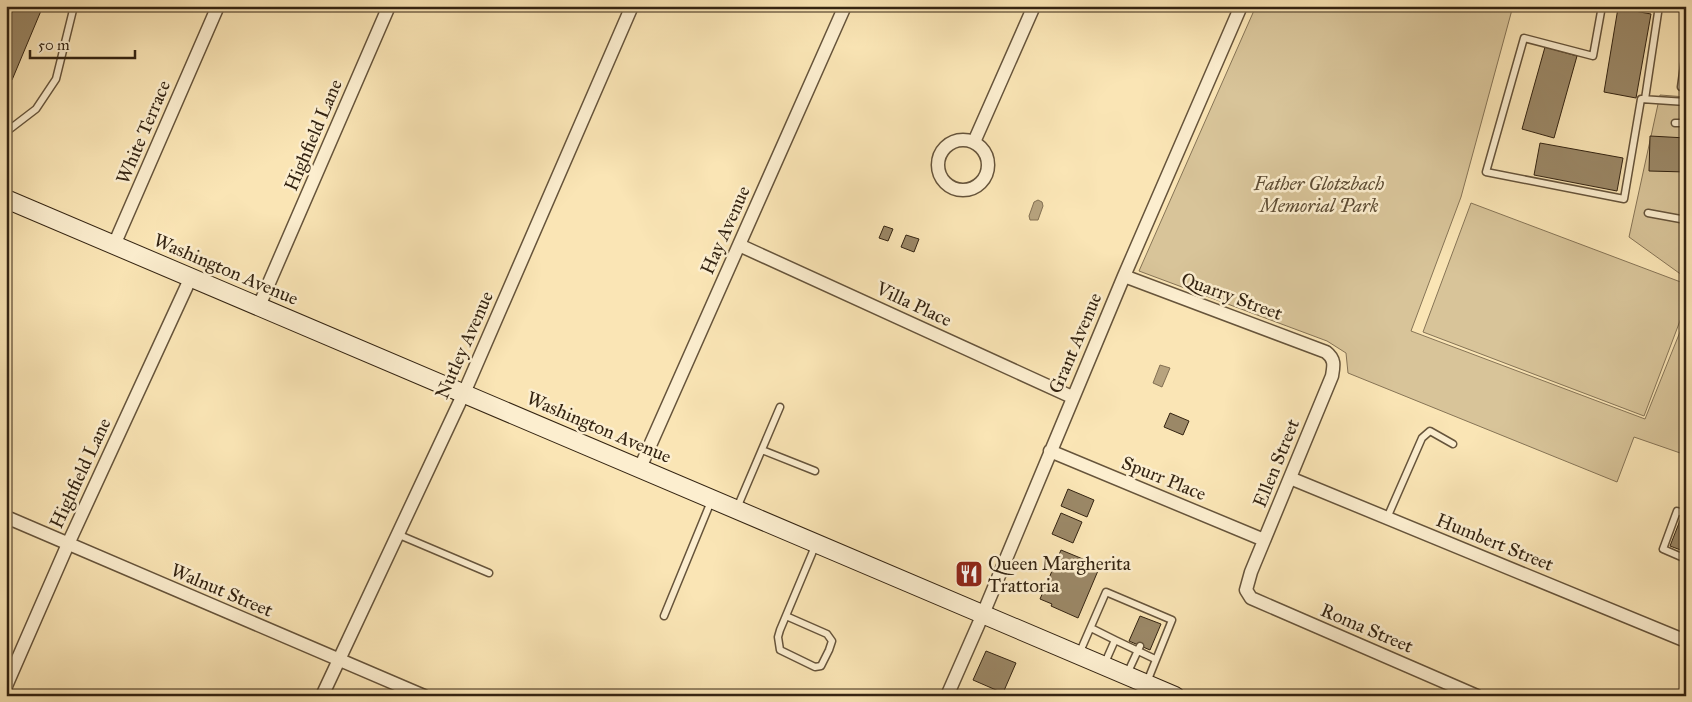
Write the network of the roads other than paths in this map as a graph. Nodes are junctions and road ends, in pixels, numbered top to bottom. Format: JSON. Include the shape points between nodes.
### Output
{"nodes":[{"id":1,"x":74,"y":6,"type":"edge"},
{"id":2,"x":218,"y":6,"type":"edge"},
{"id":3,"x":389,"y":6,"type":"edge"},
{"id":4,"x":632,"y":6,"type":"edge"},
{"id":5,"x":845,"y":6,"type":"edge"},
{"id":6,"x":1034,"y":6,"type":"edge"},
{"id":7,"x":1241,"y":6,"type":"edge"},
{"id":8,"x":1602,"y":6,"type":"edge"},
{"id":9,"x":1660,"y":6,"type":"edge"},
{"id":10,"x":1686,"y":51,"type":"edge"},
{"id":11,"x":1686,"y":87,"type":"edge"},
{"id":12,"x":1645,"y":99,"type":"junction"},
{"id":13,"x":1686,"y":102,"type":"edge"},
{"id":14,"x":1675,"y":123,"type":"dead end"},
{"id":15,"x":1686,"y":123,"type":"edge"},
{"id":16,"x":6,"y":132,"type":"edge"},
{"id":17,"x":974,"y":142,"type":"junction"},
{"id":18,"x":6,"y":199,"type":"edge"},
{"id":19,"x":1648,"y":212,"type":"dead end"},
{"id":20,"x":1686,"y":220,"type":"edge"},
{"id":21,"x":114,"y":245,"type":"junction"},
{"id":22,"x":739,"y":245,"type":"junction"},
{"id":23,"x":1124,"y":276,"type":"junction"},
{"id":24,"x":191,"y":278,"type":"junction"},
{"id":25,"x":259,"y":306,"type":"junction"},
{"id":26,"x":1326,"y":352,"type":"joint"},
{"id":27,"x":464,"y":393,"type":"junction"},
{"id":28,"x":1072,"y":397,"type":"junction"},
{"id":29,"x":780,"y":407,"type":"dead end"},
{"id":30,"x":1453,"y":444,"type":"dead end"},
{"id":31,"x":762,"y":450,"type":"junction"},
{"id":32,"x":1050,"y":451,"type":"junction"},
{"id":33,"x":640,"y":468,"type":"junction"},
{"id":34,"x":815,"y":471,"type":"dead end"},
{"id":35,"x":1290,"y":478,"type":"junction"},
{"id":36,"x":712,"y":499,"type":"junction"},
{"id":37,"x":737,"y":509,"type":"junction"},
{"id":38,"x":1686,"y":514,"type":"edge"},
{"id":39,"x":6,"y":517,"type":"edge"},
{"id":40,"x":1387,"y":518,"type":"junction"},
{"id":41,"x":397,"y":534,"type":"junction"},
{"id":42,"x":1264,"y":540,"type":"junction"},
{"id":43,"x":816,"y":543,"type":"junction"},
{"id":44,"x":68,"y":544,"type":"junction"},
{"id":45,"x":1686,"y":559,"type":"edge"},
{"id":46,"x":489,"y":573,"type":"dead end"},
{"id":47,"x":1246,"y":590,"type":"joint"},
{"id":48,"x":1153,"y":613,"type":"junction"},
{"id":49,"x":983,"y":614,"type":"junction"},
{"id":50,"x":664,"y":616,"type":"dead end"},
{"id":51,"x":786,"y":616,"type":"junction"},
{"id":52,"x":1150,"y":620,"type":"dead end"},
{"id":53,"x":1091,"y":628,"type":"junction"},
{"id":54,"x":1115,"y":640,"type":"junction"},
{"id":55,"x":1686,"y":641,"type":"edge"},
{"id":56,"x":1139,"y":648,"type":"junction"},
{"id":57,"x":1079,"y":655,"type":"junction"},
{"id":58,"x":338,"y":659,"type":"junction"},
{"id":59,"x":1155,"y":659,"type":"junction"},
{"id":60,"x":1104,"y":666,"type":"junction"},
{"id":61,"x":1127,"y":675,"type":"junction"},
{"id":62,"x":1146,"y":684,"type":"junction"},
{"id":63,"x":6,"y":686,"type":"edge"},
{"id":64,"x":322,"y":696,"type":"edge"},
{"id":65,"x":424,"y":696,"type":"edge"},
{"id":66,"x":947,"y":696,"type":"edge"},
{"id":67,"x":1175,"y":696,"type":"edge"},
{"id":68,"x":1477,"y":696,"type":"edge"}],
"edges":[{"from":1,"to":16,"type":"lane","via":[[56,79],[36,109]]},
{"from":2,"to":21,"type":"street","name":"White Terrace"},
{"from":3,"to":25,"type":"street","name":"Highfield Lane"},
{"from":4,"to":27,"type":"street","name":"Nutley Avenue"},
{"from":5,"to":22,"type":"street","name":"Hay Avenue"},
{"from":6,"to":17,"type":"street"},
{"from":7,"to":23,"type":"street","name":"Grant Avenue"},
{"from":8,"to":12,"type":"lane","via":[[1593,56],[1524,38],[1486,172],[1624,199],[1642,99]]},
{"from":9,"to":12,"type":"lane"},
{"from":10,"to":11,"type":"lane","via":[[1681,87]]},
{"from":12,"to":13,"type":"lane"},
{"from":14,"to":15,"type":"lane"},
{"from":17,"to":17,"type":"street","via":[[966,139],[951,142],[938,159],[941,177],[955,189],[970,189],[985,178],[988,170],[985,152]]},
{"from":18,"to":21,"type":"main road","name":"Washington Avenue"},
{"from":19,"to":20,"type":"lane"},
{"from":21,"to":24,"type":"main road","name":"Washington Avenue"},
{"from":22,"to":28,"type":"street","name":"Villa Place"},
{"from":22,"to":33,"type":"street","name":"Hay Avenue"},
{"from":23,"to":26,"type":"street","name":"Quarry Street"},
{"from":23,"to":28,"type":"street","name":"Grant Avenue"},
{"from":24,"to":25,"type":"main road","name":"Washington Avenue"},
{"from":24,"to":44,"type":"street","name":"Highfield Lane"},
{"from":25,"to":27,"type":"main road","name":"Washington Avenue"},
{"from":26,"to":35,"type":"street","name":"Ellen Street","via":[[1333,357],[1332,376]]},
{"from":27,"to":33,"type":"main road","name":"Washington Avenue"},
{"from":27,"to":41,"type":"street","name":"Nutley Avenue"},
{"from":28,"to":32,"type":"street","name":"Grant Avenue"},
{"from":29,"to":31,"type":"lane"},
{"from":30,"to":40,"type":"lane","via":[[1430,431],[1422,438]]},
{"from":31,"to":34,"type":"lane"},
{"from":31,"to":37,"type":"lane"},
{"from":32,"to":42,"type":"street","name":"Spurr Place"},
{"from":32,"to":49,"type":"street","name":"Grant Avenue"},
{"from":33,"to":36,"type":"main road","name":"Washington Avenue"},
{"from":35,"to":40,"type":"street","name":"Humbert Street"},
{"from":35,"to":42,"type":"street","name":"Ellen Street"},
{"from":36,"to":37,"type":"main road","name":"Washington Avenue"},
{"from":36,"to":50,"type":"lane"},
{"from":37,"to":43,"type":"main road","name":"Washington Avenue"},
{"from":38,"to":45,"type":"lane","via":[[1677,511],[1663,549]]},
{"from":39,"to":44,"type":"street","name":"Walnut Street"},
{"from":40,"to":55,"type":"street","name":"Humbert Street"},
{"from":41,"to":46,"type":"lane"},
{"from":41,"to":58,"type":"street","name":"Nutley Avenue"},
{"from":42,"to":47,"type":"street","name":"Ellen Street"},
{"from":43,"to":49,"type":"main road","name":"Washington Avenue"},
{"from":43,"to":51,"type":"lane"},
{"from":44,"to":58,"type":"street","name":"Walnut Street"},
{"from":44,"to":63,"type":"street","name":"Highfield Lane"},
{"from":47,"to":68,"type":"street","name":"Roma Street","via":[[1251,598]]},
{"from":48,"to":52,"type":"lane"},
{"from":48,"to":53,"type":"lane","via":[[1106,592]]},
{"from":48,"to":59,"type":"lane","via":[[1172,620]]},
{"from":49,"to":57,"type":"main road","name":"Washington Avenue"},
{"from":49,"to":66,"type":"street","name":"Grant Avenue"},
{"from":51,"to":51,"type":"lane","via":[[778,638],[780,650],[821,666],[832,641],[827,634]]},
{"from":53,"to":54,"type":"lane"},
{"from":53,"to":57,"type":"lane"},
{"from":54,"to":56,"type":"lane"},
{"from":54,"to":60,"type":"lane"},
{"from":56,"to":59,"type":"lane"},
{"from":56,"to":61,"type":"lane"},
{"from":57,"to":60,"type":"main road","name":"Washington Avenue"},
{"from":58,"to":64,"type":"street","name":"Nutley Avenue"},
{"from":58,"to":65,"type":"street","name":"Walnut Street"},
{"from":59,"to":62,"type":"lane"},
{"from":60,"to":61,"type":"main road","name":"Washington Avenue"},
{"from":61,"to":62,"type":"main road","name":"Washington Avenue"},
{"from":62,"to":67,"type":"main road","name":"Washington Avenue"}]}
